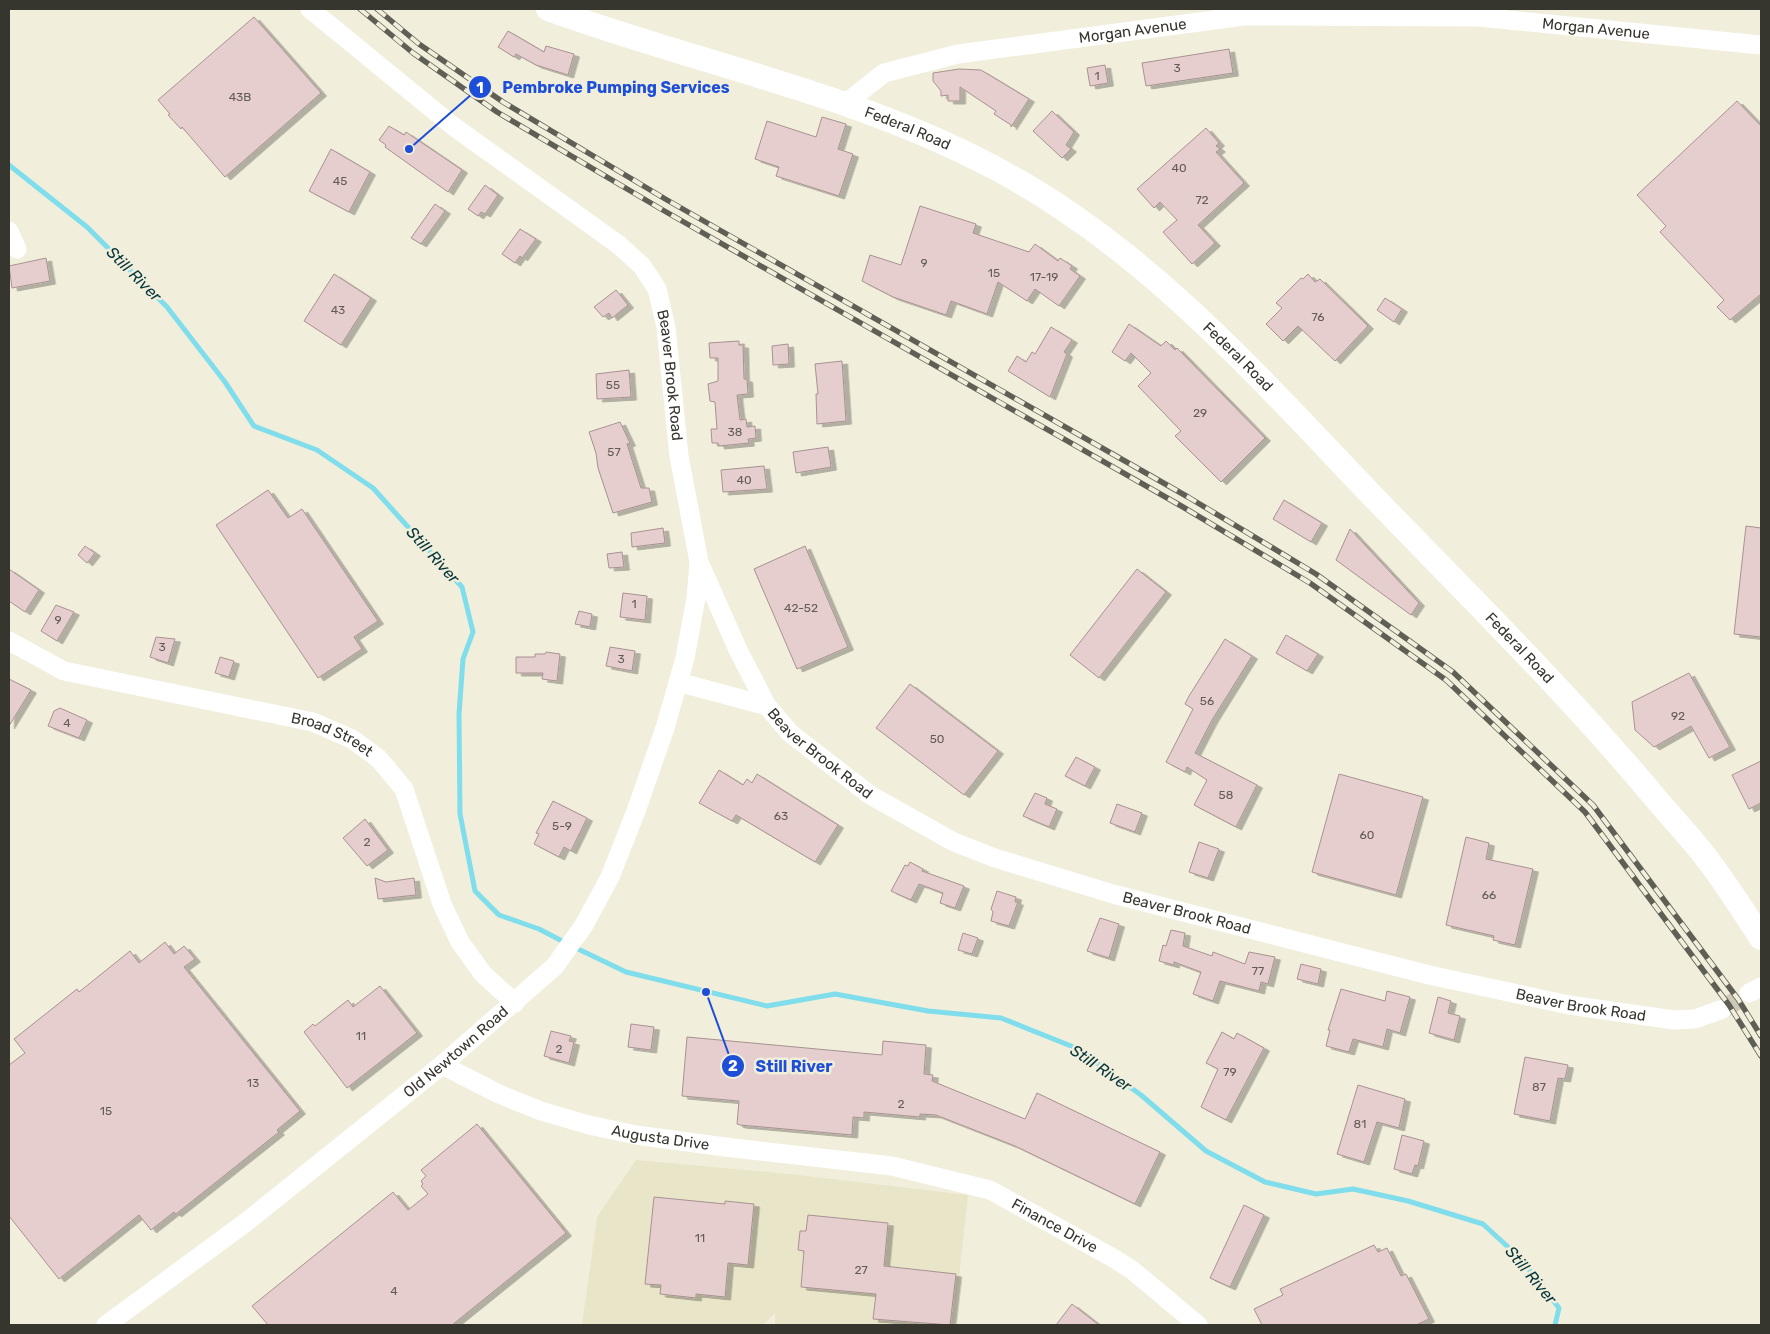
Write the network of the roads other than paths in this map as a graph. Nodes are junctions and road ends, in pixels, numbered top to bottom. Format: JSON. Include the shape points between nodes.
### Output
{"nodes":[{"id":1,"x":310,"y":9,"type":"edge"},
{"id":2,"x":548,"y":9,"type":"edge"},
{"id":3,"x":1761,"y":45,"type":"edge"},
{"id":4,"x":846,"y":102,"type":"junction"},
{"id":5,"x":9,"y":232,"type":"edge"},
{"id":6,"x":17,"y":249,"type":"dead end"},
{"id":7,"x":699,"y":562,"type":"junction"},
{"id":8,"x":9,"y":641,"type":"edge"},
{"id":9,"x":678,"y":682,"type":"junction"},
{"id":10,"x":767,"y":706,"type":"junction"},
{"id":11,"x":1761,"y":938,"type":"edge"},
{"id":12,"x":515,"y":1003,"type":"junction"},
{"id":13,"x":1723,"y":1009,"type":"tunnel mouth"},
{"id":14,"x":442,"y":1065,"type":"junction"},
{"id":15,"x":892,"y":1166,"type":"joint"},
{"id":16,"x":106,"y":1325,"type":"edge"},
{"id":17,"x":1198,"y":1325,"type":"edge"}],
"edges":[{"from":1,"to":7,"type":"street","name":"Beaver Brook Road","via":[[453,126],[619,245],[642,266],[657,289],[666,327],[679,456]]},
{"from":2,"to":4,"type":"main road","name":"Federal Road"},
{"from":3,"to":4,"type":"street","name":"Morgan Avenue","via":[[1478,17],[1244,16],[958,54],[884,73]]},
{"from":4,"to":11,"type":"main road","name":"Federal Road","via":[[922,132],[996,168],[1076,217],[1141,266],[1209,327],[1616,751],[1708,860]]},
{"from":5,"to":6,"type":"street"},
{"from":7,"to":9,"type":"street","name":"Old Newtown Road","via":[[696,598]]},
{"from":7,"to":10,"type":"street","name":"Beaver Brook Road"},
{"from":8,"to":12,"type":"street","name":"Broad Street","via":[[64,671],[313,722],[352,740],[379,759],[404,789],[442,904],[460,942],[483,974]]},
{"from":9,"to":10,"type":"street"},
{"from":9,"to":12,"type":"street","name":"Old Newtown Road","via":[[632,823],[610,877],[584,925],[555,966]]},
{"from":10,"to":13,"type":"street","name":"Beaver Brook Road","via":[[790,733],[870,795],[954,842],[995,858],[1113,894],[1429,976],[1568,1005],[1674,1020],[1695,1019]]},
{"from":12,"to":14,"type":"street","name":"Old Newtown Road"},
{"from":14,"to":15,"type":"street","name":"Augusta Drive","via":[[499,1094],[589,1125],[636,1135]]},
{"from":14,"to":16,"type":"street","name":"Old Newtown Road","via":[[245,1223]]},
{"from":15,"to":17,"type":"street","name":"Finance Drive","via":[[990,1190],[1132,1270]]}]}
